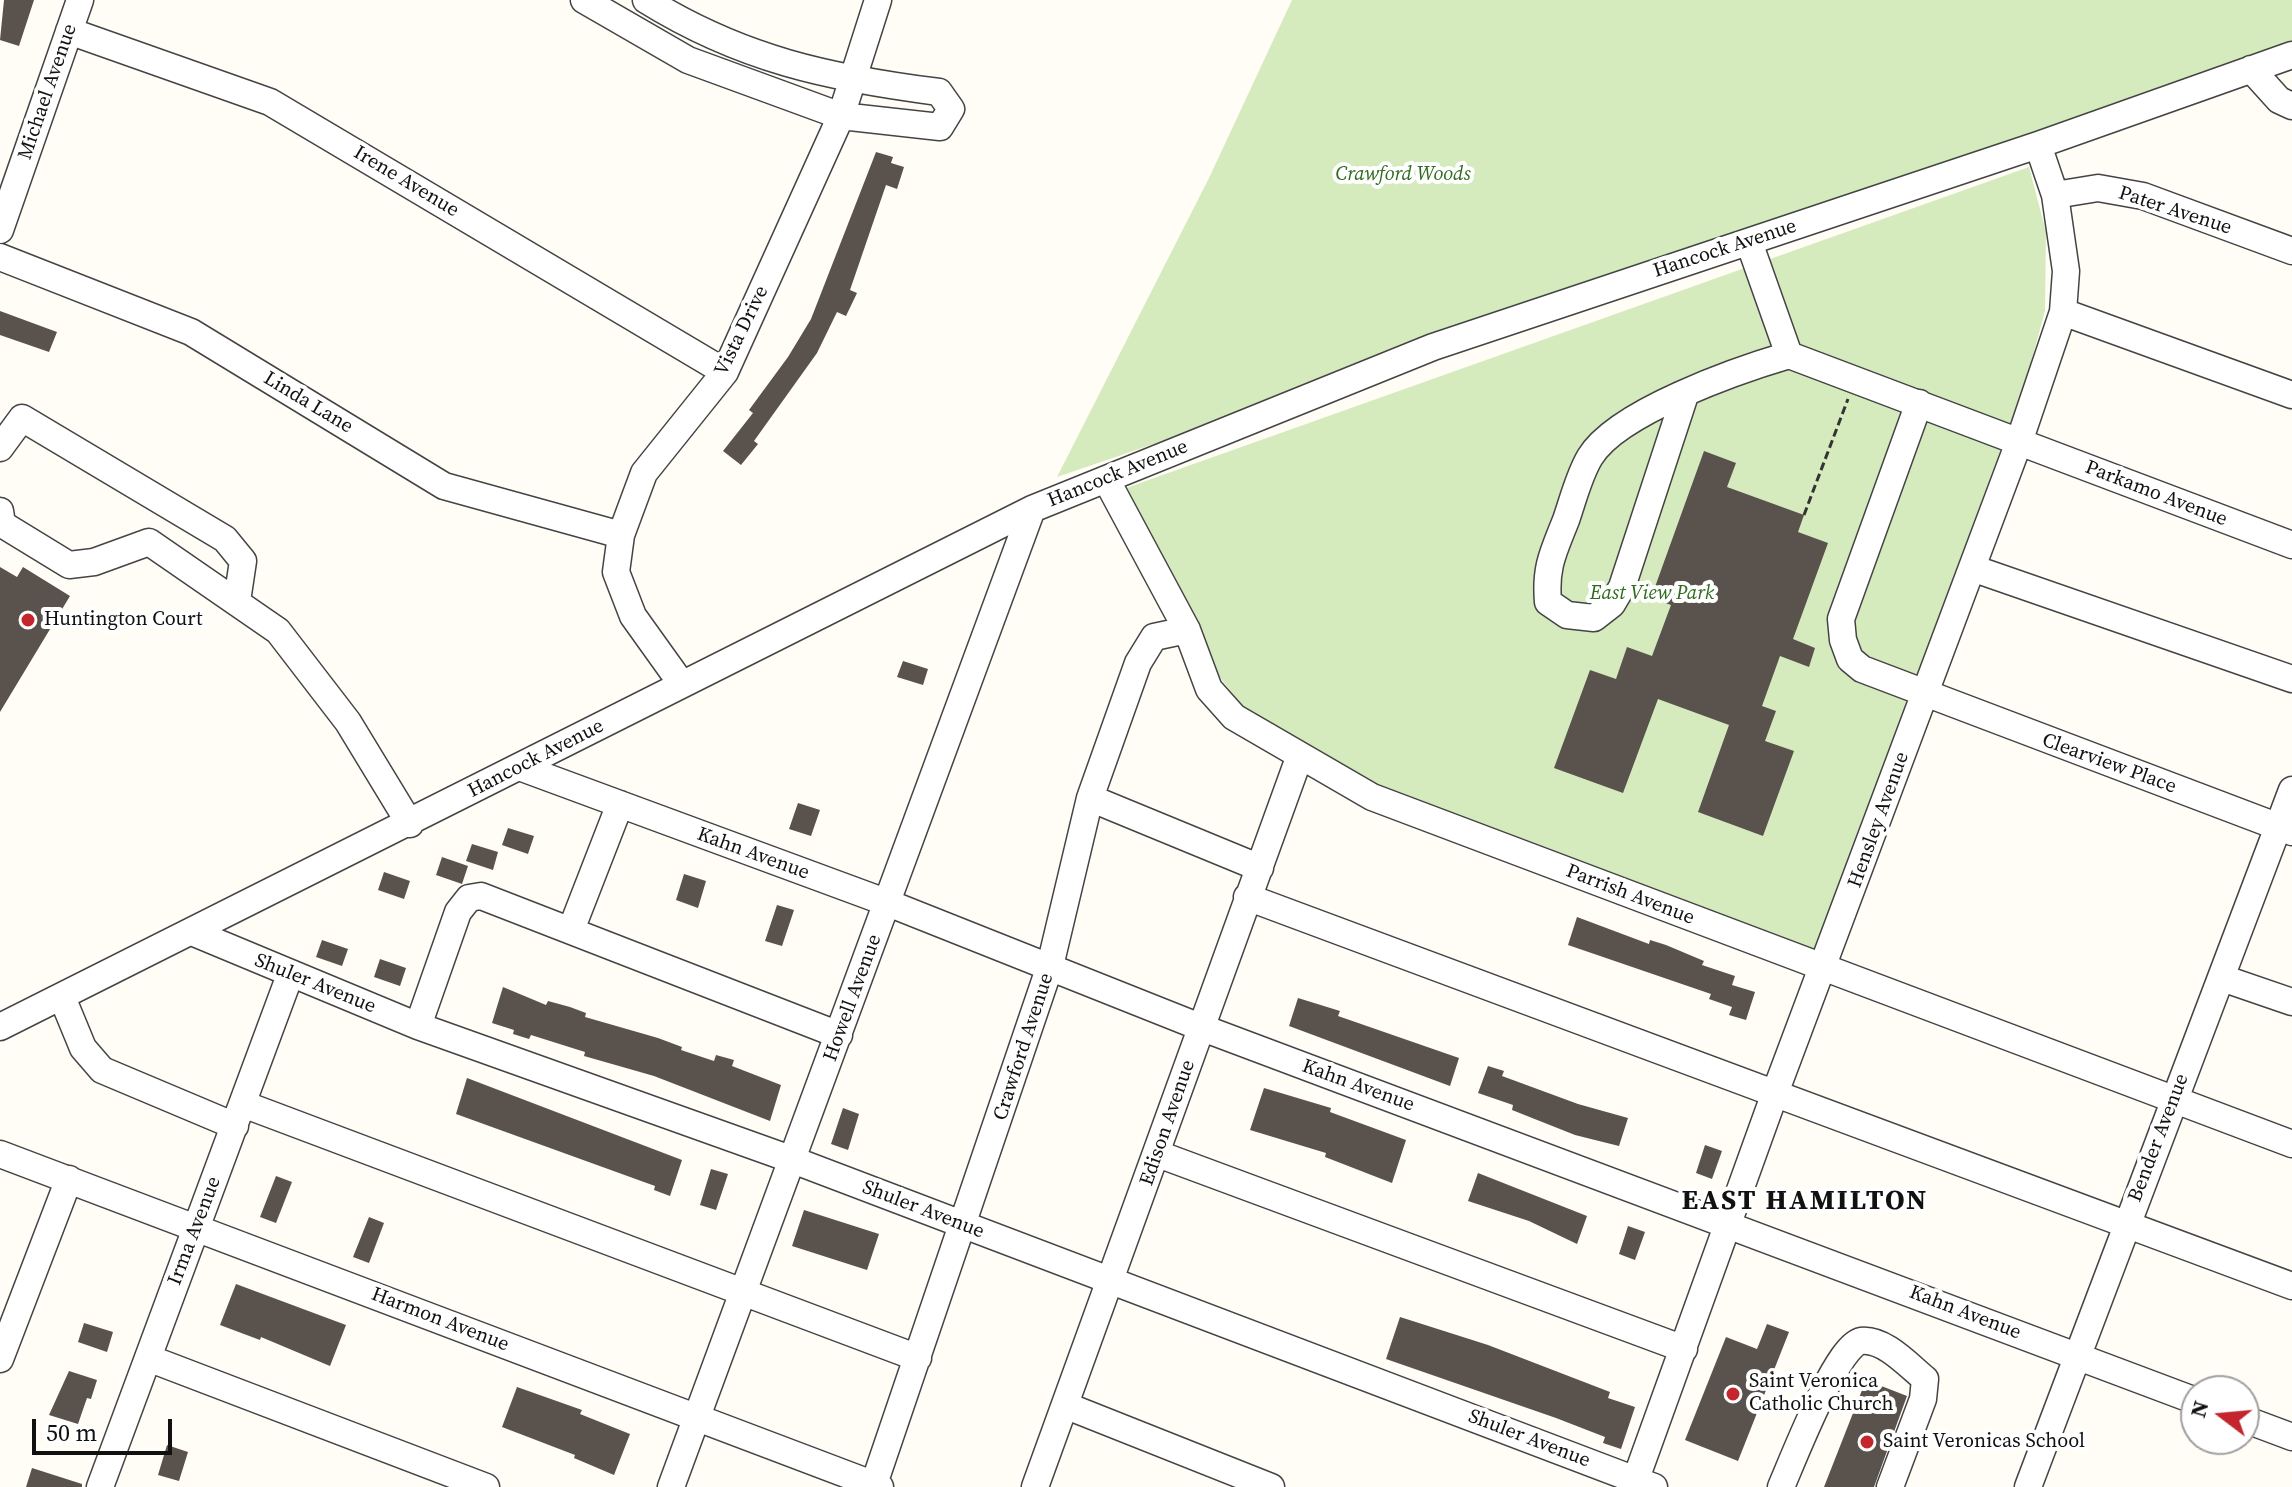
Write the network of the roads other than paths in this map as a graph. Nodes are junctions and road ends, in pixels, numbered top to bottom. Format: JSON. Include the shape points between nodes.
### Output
{"nodes":[{"id":1,"x":80,"y":0,"type":"edge"},
{"id":2,"x":584,"y":0,"type":"edge"},
{"id":3,"x":646,"y":0,"type":"edge"},
{"id":4,"x":878,"y":0,"type":"edge"},
{"id":5,"x":69,"y":31,"type":"junction"},
{"id":6,"x":2292,"y":55,"type":"edge"},
{"id":7,"x":2251,"y":69,"type":"junction"},
{"id":8,"x":852,"y":81,"type":"junction"},
{"id":9,"x":2292,"y":106,"type":"edge"},
{"id":10,"x":841,"y":116,"type":"junction"},
{"id":11,"x":2038,"y":145,"type":"junction"},
{"id":12,"x":2055,"y":195,"type":"junction"},
{"id":13,"x":0,"y":230,"type":"edge"},
{"id":14,"x":1749,"y":242,"type":"junction"},
{"id":15,"x":2292,"y":251,"type":"edge"},
{"id":16,"x":0,"y":257,"type":"edge"},
{"id":17,"x":2063,"y":312,"type":"junction"},
{"id":18,"x":1789,"y":355,"type":"junction"},
{"id":19,"x":725,"y":372,"type":"junction"},
{"id":20,"x":1685,"y":395,"type":"junction"},
{"id":21,"x":2292,"y":395,"type":"edge"},
{"id":22,"x":1919,"y":403,"type":"junction"},
{"id":23,"x":2019,"y":442,"type":"junction"},
{"id":24,"x":0,"y":448,"type":"edge"},
{"id":25,"x":1106,"y":479,"type":"junction"},
{"id":26,"x":1032,"y":509,"type":"junction"},
{"id":27,"x":0,"y":511,"type":"edge"},
{"id":28,"x":621,"y":535,"type":"junction"},
{"id":29,"x":2292,"y":545,"type":"edge"},
{"id":30,"x":1972,"y":568,"type":"junction"},
{"id":31,"x":237,"y":601,"type":"junction"},
{"id":32,"x":1187,"y":630,"type":"junction"},
{"id":33,"x":2292,"y":679,"type":"edge"},
{"id":34,"x":681,"y":683,"type":"junction"},
{"id":35,"x":1926,"y":696,"type":"junction"},
{"id":36,"x":1299,"y":758,"type":"junction"},
{"id":37,"x":522,"y":768,"type":"junction"},
{"id":38,"x":2292,"y":790,"type":"edge"},
{"id":39,"x":1090,"y":798,"type":"junction"},
{"id":40,"x":620,"y":804,"type":"junction"},
{"id":41,"x":410,"y":824,"type":"junction"},
{"id":42,"x":2284,"y":829,"type":"edge"},
{"id":43,"x":1260,"y":868,"type":"junction"},
{"id":44,"x":1247,"y":897,"type":"junction"},
{"id":45,"x":888,"y":903,"type":"junction"},
{"id":46,"x":571,"y":930,"type":"junction"},
{"id":47,"x":192,"y":932,"type":"junction"},
{"id":48,"x":1050,"y":966,"type":"junction"},
{"id":49,"x":1824,"y":969,"type":"junction"},
{"id":50,"x":290,"y":975,"type":"junction"},
{"id":51,"x":2222,"y":978,"type":"junction"},
{"id":52,"x":62,"y":997,"type":"junction"},
{"id":53,"x":2292,"y":1002,"type":"edge"},
{"id":54,"x":418,"y":1026,"type":"junction"},
{"id":55,"x":0,"y":1027,"type":"edge"},
{"id":56,"x":1200,"y":1027,"type":"junction"},
{"id":57,"x":839,"y":1035,"type":"junction"},
{"id":58,"x":1775,"y":1093,"type":"junction"},
{"id":59,"x":2174,"y":1098,"type":"junction"},
{"id":60,"x":239,"y":1115,"type":"junction"},
{"id":61,"x":2292,"y":1144,"type":"edge"},
{"id":62,"x":0,"y":1154,"type":"edge"},
{"id":63,"x":1158,"y":1154,"type":"junction"},
{"id":64,"x":793,"y":1160,"type":"junction"},
{"id":65,"x":69,"y":1179,"type":"junction"},
{"id":66,"x":1730,"y":1223,"type":"junction"},
{"id":67,"x":964,"y":1225,"type":"junction"},
{"id":68,"x":2125,"y":1226,"type":"junction"},
{"id":69,"x":196,"y":1227,"type":"junction"},
{"id":70,"x":1111,"y":1280,"type":"junction"},
{"id":71,"x":2292,"y":1286,"type":"edge"},
{"id":72,"x":745,"y":1291,"type":"junction"},
{"id":73,"x":8,"y":1316,"type":"edge"},
{"id":74,"x":1684,"y":1349,"type":"junction"},
{"id":75,"x":2078,"y":1356,"type":"junction"},
{"id":76,"x":148,"y":1358,"type":"junction"},
{"id":77,"x":918,"y":1358,"type":"junction"},
{"id":78,"x":0,"y":1359,"type":"edge"},
{"id":79,"x":2180,"y":1395,"type":"edge"},
{"id":80,"x":1067,"y":1406,"type":"junction"},
{"id":81,"x":697,"y":1418,"type":"junction"},
{"id":82,"x":2260,"y":1425,"type":"edge"},
{"id":83,"x":2292,"y":1437,"type":"edge"},
{"id":84,"x":1641,"y":1485,"type":"edge"},
{"id":85,"x":102,"y":1486,"type":"edge"},
{"id":86,"x":876,"y":1486,"type":"edge"},
{"id":87,"x":2032,"y":1486,"type":"edge"},
{"id":88,"x":486,"y":1487,"type":"edge"},
{"id":89,"x":671,"y":1487,"type":"edge"},
{"id":90,"x":1035,"y":1487,"type":"edge"},
{"id":91,"x":1271,"y":1487,"type":"edge"},
{"id":92,"x":1781,"y":1487,"type":"edge"},
{"id":93,"x":1890,"y":1487,"type":"edge"}],
"edges":[{"from":1,"to":5,"type":"street","name":"Michael Avenue"},
{"from":2,"to":10,"type":"street","via":[[688,60]]},
{"from":3,"to":8,"type":"street","via":[[740,50]]},
{"from":4,"to":8,"type":"street","name":"Vista Drive"},
{"from":5,"to":13,"type":"street","name":"Michael Avenue"},
{"from":5,"to":19,"type":"street","name":"Irene Avenue","via":[[270,102]]},
{"from":6,"to":7,"type":"street","name":"Hancock Avenue"},
{"from":7,"to":9,"type":"street","via":[[2279,100]]},
{"from":7,"to":11,"type":"street","name":"Hancock Avenue"},
{"from":8,"to":10,"type":"street","name":"Vista Drive"},
{"from":8,"to":10,"type":"street","via":[[939,92],[951,109],[940,127]]},
{"from":10,"to":19,"type":"street","name":"Vista Drive"},
{"from":11,"to":12,"type":"street","name":"Hensley Avenue"},
{"from":11,"to":14,"type":"street","name":"Hancock Avenue"},
{"from":12,"to":15,"type":"street","name":"Pater Avenue","via":[[2098,188],[2143,196]]},
{"from":12,"to":17,"type":"street","name":"Hensley Avenue","via":[[2066,271]]},
{"from":14,"to":18,"type":"street"},
{"from":14,"to":25,"type":"street","name":"Hancock Avenue","via":[[1433,347]]},
{"from":16,"to":28,"type":"street","name":"Linda Lane","via":[[191,332],[444,486]]},
{"from":17,"to":21,"type":"street"},
{"from":17,"to":23,"type":"street","name":"Hensley Avenue"},
{"from":18,"to":20,"type":"street"},
{"from":18,"to":22,"type":"street","name":"Parkamo Avenue"},
{"from":19,"to":28,"type":"street","name":"Vista Drive","via":[[644,473]]},
{"from":20,"to":20,"type":"street","via":[[1615,428],[1590,457],[1546,573],[1548,602],[1567,615],[1594,618],[1622,587]]},
{"from":22,"to":23,"type":"street","name":"Parkamo Avenue"},
{"from":22,"to":35,"type":"street","name":"Clearview Place","via":[[1841,619],[1850,659]]},
{"from":23,"to":29,"type":"street","name":"Parkamo Avenue"},
{"from":23,"to":30,"type":"street","name":"Hensley Avenue"},
{"from":24,"to":31,"type":"street","via":[[22,418],[225,539],[243,561]]},
{"from":25,"to":26,"type":"street","name":"Hancock Avenue"},
{"from":25,"to":32,"type":"street","name":"Parrish Avenue"},
{"from":26,"to":34,"type":"street","name":"Hancock Avenue"},
{"from":26,"to":45,"type":"street","name":"Howell Avenue"},
{"from":27,"to":31,"type":"street","via":[[2,524],[69,565],[94,562],[149,542]]},
{"from":28,"to":34,"type":"street","name":"Vista Drive","via":[[616,572],[633,616]]},
{"from":30,"to":33,"type":"street"},
{"from":30,"to":35,"type":"street","name":"Hensley Avenue"},
{"from":31,"to":41,"type":"street","via":[[278,631],[348,722]]},
{"from":32,"to":36,"type":"street","name":"Parrish Avenue","via":[[1209,689],[1234,717]]},
{"from":32,"to":39,"type":"street","name":"Crawford Avenue","via":[[1154,637],[1138,663]]},
{"from":34,"to":37,"type":"street","name":"Hancock Avenue"},
{"from":35,"to":42,"type":"street","name":"Clearview Place"},
{"from":35,"to":49,"type":"street","name":"Hensley Avenue"},
{"from":36,"to":43,"type":"street","name":"Edison Avenue"},
{"from":36,"to":49,"type":"street","name":"Parrish Avenue","via":[[1372,797]]},
{"from":37,"to":40,"type":"street","name":"Kahn Avenue"},
{"from":37,"to":41,"type":"street","name":"Hancock Avenue"},
{"from":38,"to":42,"type":"street","name":"Bender Avenue"},
{"from":39,"to":43,"type":"street"},
{"from":39,"to":48,"type":"street","name":"Crawford Avenue"},
{"from":40,"to":45,"type":"street","name":"Kahn Avenue"},
{"from":40,"to":46,"type":"street"},
{"from":41,"to":47,"type":"street","name":"Hancock Avenue"},
{"from":42,"to":51,"type":"street","name":"Bender Avenue"},
{"from":43,"to":44,"type":"street","name":"Edison Avenue"},
{"from":44,"to":56,"type":"street","name":"Edison Avenue"},
{"from":44,"to":58,"type":"street"},
{"from":45,"to":48,"type":"street","name":"Kahn Avenue"},
{"from":45,"to":57,"type":"street","name":"Howell Avenue"},
{"from":46,"to":54,"type":"street","via":[[481,896],[469,898],[458,912]]},
{"from":46,"to":57,"type":"street"},
{"from":47,"to":50,"type":"street","name":"Shuler Avenue"},
{"from":47,"to":52,"type":"street","name":"Hancock Avenue"},
{"from":48,"to":56,"type":"street","name":"Kahn Avenue"},
{"from":48,"to":67,"type":"street","name":"Crawford Avenue"},
{"from":49,"to":58,"type":"street","name":"Hensley Avenue"},
{"from":49,"to":59,"type":"street","name":"Parrish Avenue"},
{"from":50,"to":54,"type":"street","name":"Shuler Avenue"},
{"from":50,"to":60,"type":"street","name":"Irma Avenue"},
{"from":51,"to":53,"type":"street"},
{"from":51,"to":59,"type":"street","name":"Bender Avenue"},
{"from":52,"to":55,"type":"street","name":"Hancock Avenue"},
{"from":52,"to":60,"type":"street","via":[[83,1048],[102,1070]]},
{"from":54,"to":64,"type":"street","name":"Shuler Avenue"},
{"from":56,"to":63,"type":"street","name":"Edison Avenue"},
{"from":56,"to":66,"type":"street","name":"Kahn Avenue"},
{"from":57,"to":64,"type":"street","name":"Howell Avenue"},
{"from":58,"to":66,"type":"street","name":"Hensley Avenue"},
{"from":58,"to":68,"type":"street"},
{"from":59,"to":61,"type":"street","name":"Parrish Avenue"},
{"from":59,"to":68,"type":"street","name":"Bender Avenue"},
{"from":60,"to":69,"type":"street","name":"Irma Avenue"},
{"from":60,"to":72,"type":"street"},
{"from":62,"to":65,"type":"street","name":"Harmon Avenue"},
{"from":63,"to":70,"type":"street","name":"Edison Avenue"},
{"from":63,"to":74,"type":"street"},
{"from":64,"to":67,"type":"street","name":"Shuler Avenue"},
{"from":64,"to":72,"type":"street","name":"Howell Avenue"},
{"from":65,"to":69,"type":"street","name":"Harmon Avenue"},
{"from":65,"to":73,"type":"street"},
{"from":66,"to":74,"type":"street","name":"Hensley Avenue"},
{"from":66,"to":75,"type":"street","name":"Kahn Avenue"},
{"from":67,"to":70,"type":"street","name":"Shuler Avenue"},
{"from":67,"to":77,"type":"street","name":"Crawford Avenue"},
{"from":68,"to":71,"type":"street"},
{"from":68,"to":75,"type":"street","name":"Bender Avenue"},
{"from":69,"to":76,"type":"street","name":"Irma Avenue"},
{"from":69,"to":81,"type":"street","name":"Harmon Avenue"},
{"from":70,"to":80,"type":"street","name":"Edison Avenue"},
{"from":70,"to":84,"type":"street","name":"Shuler Avenue"},
{"from":72,"to":77,"type":"street"},
{"from":72,"to":81,"type":"street","name":"Howell Avenue"},
{"from":73,"to":78,"type":"street"},
{"from":74,"to":84,"type":"street","name":"Hensley Avenue"},
{"from":75,"to":79,"type":"street","name":"Kahn Avenue"},
{"from":75,"to":87,"type":"street","name":"Bender Avenue"},
{"from":76,"to":85,"type":"street","name":"Irma Avenue"},
{"from":76,"to":88,"type":"street"},
{"from":77,"to":86,"type":"street","name":"Crawford Avenue"},
{"from":80,"to":90,"type":"street","name":"Edison Avenue"},
{"from":80,"to":91,"type":"street"},
{"from":81,"to":86,"type":"street","name":"Harmon Avenue"},
{"from":81,"to":89,"type":"street","name":"Howell Avenue"},
{"from":82,"to":83,"type":"street"},
{"from":92,"to":93,"type":"street","via":[[1830,1381],[1859,1341],[1882,1346],[1925,1379],[1923,1399]]}]}
